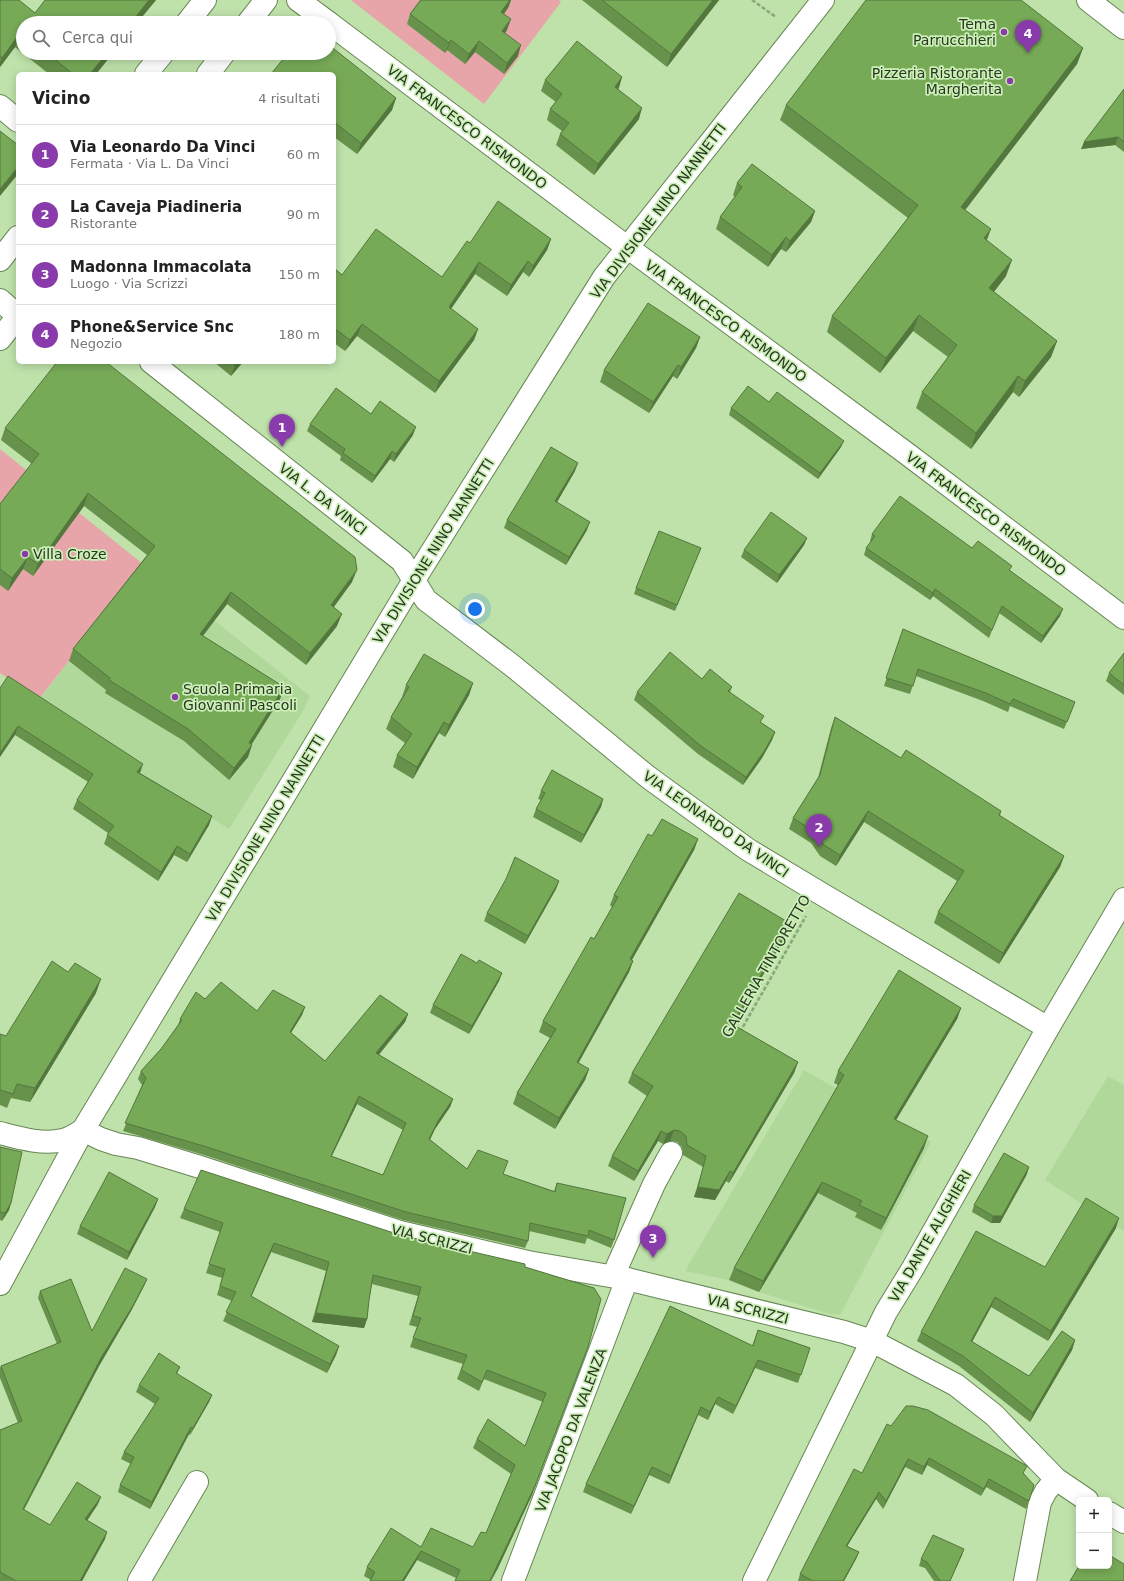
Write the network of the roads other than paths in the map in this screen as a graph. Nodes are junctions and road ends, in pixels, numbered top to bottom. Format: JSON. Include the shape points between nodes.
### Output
{"nodes":[{"id":1,"x":205,"y":0,"type":"edge"},
{"id":2,"x":266,"y":0,"type":"edge"},
{"id":3,"x":298,"y":0,"type":"edge"},
{"id":4,"x":823,"y":0,"type":"edge"},
{"id":5,"x":1088,"y":0,"type":"edge"},
{"id":6,"x":192,"y":16,"type":"edge"},
{"id":7,"x":253,"y":16,"type":"edge"},
{"id":8,"x":320,"y":16,"type":"edge"},
{"id":9,"x":336,"y":28,"type":"edge"},
{"id":10,"x":1124,"y":28,"type":"edge"},
{"id":11,"x":157,"y":60,"type":"edge"},
{"id":12,"x":219,"y":60,"type":"edge"},
{"id":13,"x":148,"y":72,"type":"edge"},
{"id":14,"x":210,"y":72,"type":"edge"},
{"id":15,"x":0,"y":106,"type":"edge"},
{"id":16,"x":16,"y":119,"type":"edge"},
{"id":17,"x":16,"y":240,"type":"edge"},
{"id":18,"x":627,"y":247,"type":"junction"},
{"id":19,"x":0,"y":260,"type":"edge"},
{"id":20,"x":0,"y":300,"type":"edge"},
{"id":21,"x":16,"y":314,"type":"edge"},
{"id":22,"x":16,"y":319,"type":"edge"},
{"id":23,"x":0,"y":339,"type":"edge"},
{"id":24,"x":154,"y":364,"type":"edge"},
{"id":25,"x":414,"y":580,"type":"junction"},
{"id":26,"x":1124,"y":618,"type":"edge"},
{"id":27,"x":1124,"y":899,"type":"edge"},
{"id":28,"x":1048,"y":1028,"type":"junction"},
{"id":29,"x":83,"y":1130,"type":"junction"},
{"id":30,"x":0,"y":1133,"type":"edge"},
{"id":31,"x":671,"y":1153,"type":"dead end"},
{"id":32,"x":620,"y":1277,"type":"junction"},
{"id":33,"x":0,"y":1284,"type":"edge"},
{"id":34,"x":872,"y":1341,"type":"junction"},
{"id":35,"x":1056,"y":1479,"type":"junction"},
{"id":36,"x":197,"y":1482,"type":"dead end"},
{"id":37,"x":1083,"y":1497,"type":"edge"},
{"id":38,"x":1112,"y":1515,"type":"edge"},
{"id":39,"x":1124,"y":1522,"type":"edge"},
{"id":40,"x":139,"y":1581,"type":"edge"},
{"id":41,"x":513,"y":1581,"type":"edge"},
{"id":42,"x":754,"y":1581,"type":"edge"},
{"id":43,"x":1025,"y":1581,"type":"edge"}],
"edges":[{"from":1,"to":6,"type":"street"},
{"from":2,"to":7,"type":"street"},
{"from":3,"to":8,"type":"street","name":"VIA FRANCESCO RISMONDO"},
{"from":4,"to":18,"type":"street","name":"VIA DIVISIONE NINO NANNETTI"},
{"from":5,"to":10,"type":"street"},
{"from":9,"to":18,"type":"street","name":"VIA FRANCESCO RISMONDO"},
{"from":11,"to":13,"type":"street"},
{"from":12,"to":14,"type":"street"},
{"from":15,"to":16,"type":"street"},
{"from":17,"to":19,"type":"street"},
{"from":18,"to":25,"type":"street","name":"VIA DIVISIONE NINO NANNETTI","via":[[604,277]]},
{"from":18,"to":26,"type":"street","name":"VIA FRANCESCO RISMONDO"},
{"from":20,"to":21,"type":"street"},
{"from":22,"to":23,"type":"street"},
{"from":24,"to":25,"type":"street","name":"VIA L. DA VINCI","via":[[402,561]]},
{"from":25,"to":28,"type":"street","name":"VIA LEONARDO DA VINCI","via":[[426,600],[514,667],[648,777],[748,849]]},
{"from":25,"to":29,"type":"street","name":"VIA DIVISIONE NINO NANNETTI"},
{"from":27,"to":28,"type":"street","name":"VIA DANTE ALIGHIERI"},
{"from":28,"to":34,"type":"street","name":"VIA DANTE ALIGHIERI","via":[[886,1312]]},
{"from":29,"to":30,"type":"street","via":[[63,1141],[19,1138]]},
{"from":29,"to":32,"type":"street","name":"VIA SCRIZZI","via":[[116,1144],[200,1167],[400,1232],[528,1262]]},
{"from":29,"to":33,"type":"street","name":"VIA DIVISIONE NINO NANNETTI"},
{"from":31,"to":32,"type":"street","name":"VIA JACOPO DA VALENZA","via":[[654,1184]]},
{"from":32,"to":34,"type":"street","name":"VIA SCRIZZI"},
{"from":32,"to":41,"type":"street","name":"VIA JACOPO DA VALENZA"},
{"from":34,"to":35,"type":"street","name":"VIA SCRIZZI","via":[[956,1385],[977,1400]]},
{"from":34,"to":42,"type":"street","name":"VIA DANTE ALIGHIERI"},
{"from":35,"to":37,"type":"street","name":"VIA SCRIZZI"},
{"from":35,"to":43,"type":"street","via":[[1040,1502]]},
{"from":36,"to":40,"type":"street"},
{"from":38,"to":39,"type":"street"}]}
